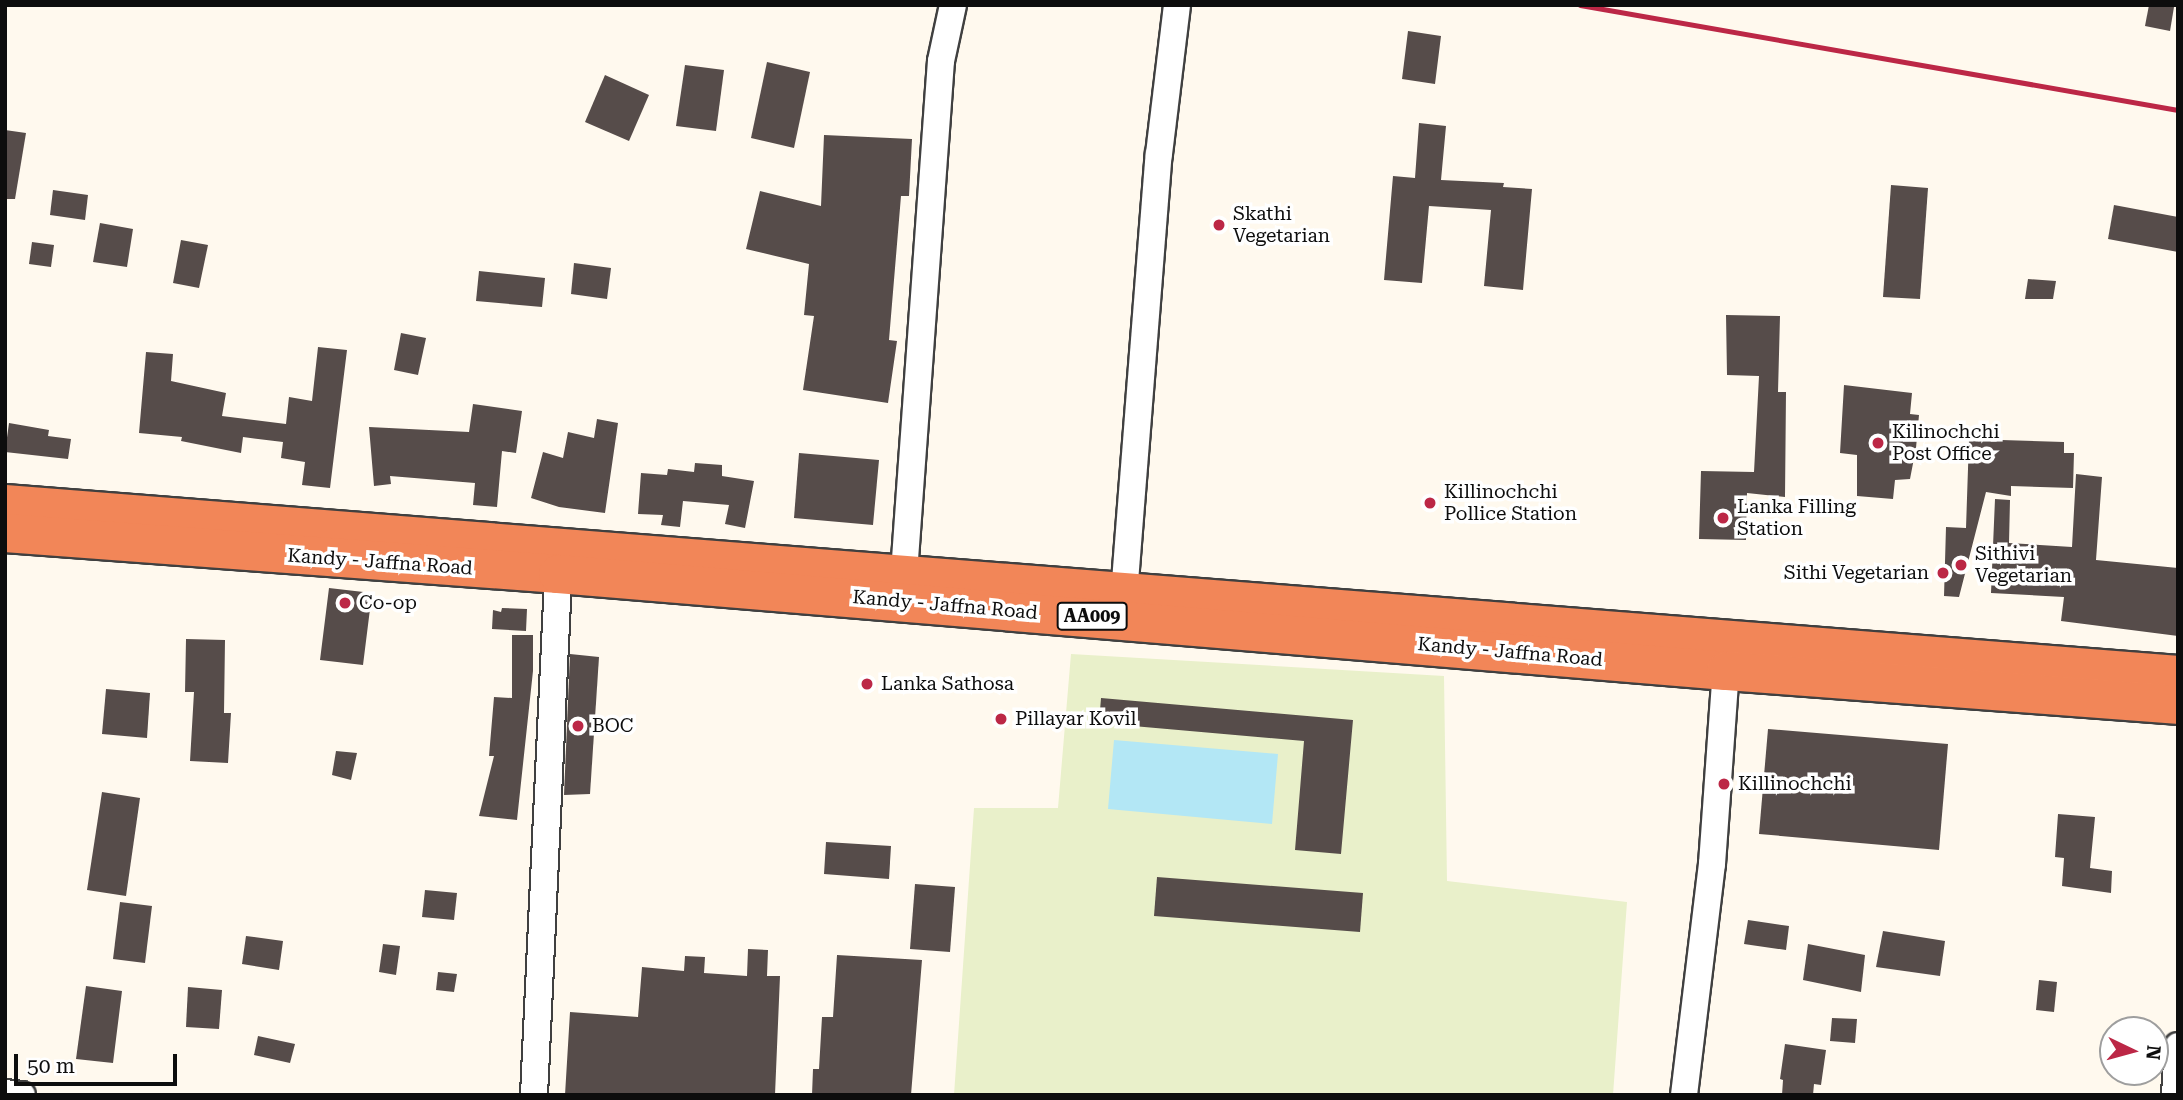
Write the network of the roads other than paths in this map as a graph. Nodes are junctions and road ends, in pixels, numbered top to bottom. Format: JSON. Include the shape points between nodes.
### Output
{"nodes":[{"id":1,"x":954,"y":5,"type":"edge"},
{"id":2,"x":1177,"y":5,"type":"edge"},
{"id":3,"x":5,"y":504,"type":"edge"},
{"id":4,"x":5,"y":533,"type":"edge"},
{"id":5,"x":559,"y":560,"type":"junction"},
{"id":6,"x":904,"y":573,"type":"junction"},
{"id":7,"x":1124,"y":605,"type":"junction"},
{"id":8,"x":1726,"y":671,"type":"junction"},
{"id":9,"x":2178,"y":675,"type":"edge"},
{"id":10,"x":2178,"y":705,"type":"edge"},
{"id":11,"x":2178,"y":1046,"type":"edge"},
{"id":12,"x":5,"y":1093,"type":"edge"},
{"id":13,"x":22,"y":1095,"type":"edge"},
{"id":14,"x":534,"y":1095,"type":"edge"},
{"id":15,"x":1684,"y":1095,"type":"edge"},
{"id":16,"x":2175,"y":1095,"type":"edge"}],
"edges":[{"from":1,"to":6,"type":"street","via":[[941,61]]},
{"from":2,"to":7,"type":"street","via":[[1159,154]]},
{"from":3,"to":5,"type":"highway","name":"Kandy - Jaffna Road","number":"AA009"},
{"from":4,"to":5,"type":"highway","name":"Kandy - Jaffna Road","number":"AA009"},
{"from":5,"to":6,"type":"highway","name":"Kandy - Jaffna Road","number":"AA009"},
{"from":5,"to":7,"type":"highway","name":"Kandy - Jaffna Road","number":"AA009"},
{"from":5,"to":14,"type":"street"},
{"from":6,"to":7,"type":"highway","name":"Kandy - Jaffna Road","number":"AA009"},
{"from":7,"to":8,"type":"highway","name":"Kandy - Jaffna Road","number":"AA009"},
{"from":7,"to":9,"type":"highway","name":"Kandy - Jaffna Road","number":"AA009"},
{"from":8,"to":10,"type":"highway","name":"Kandy - Jaffna Road","number":"AA009"},
{"from":8,"to":15,"type":"street","via":[[1712,864]]},
{"from":11,"to":16,"type":"street"},
{"from":12,"to":13,"type":"street"}]}
